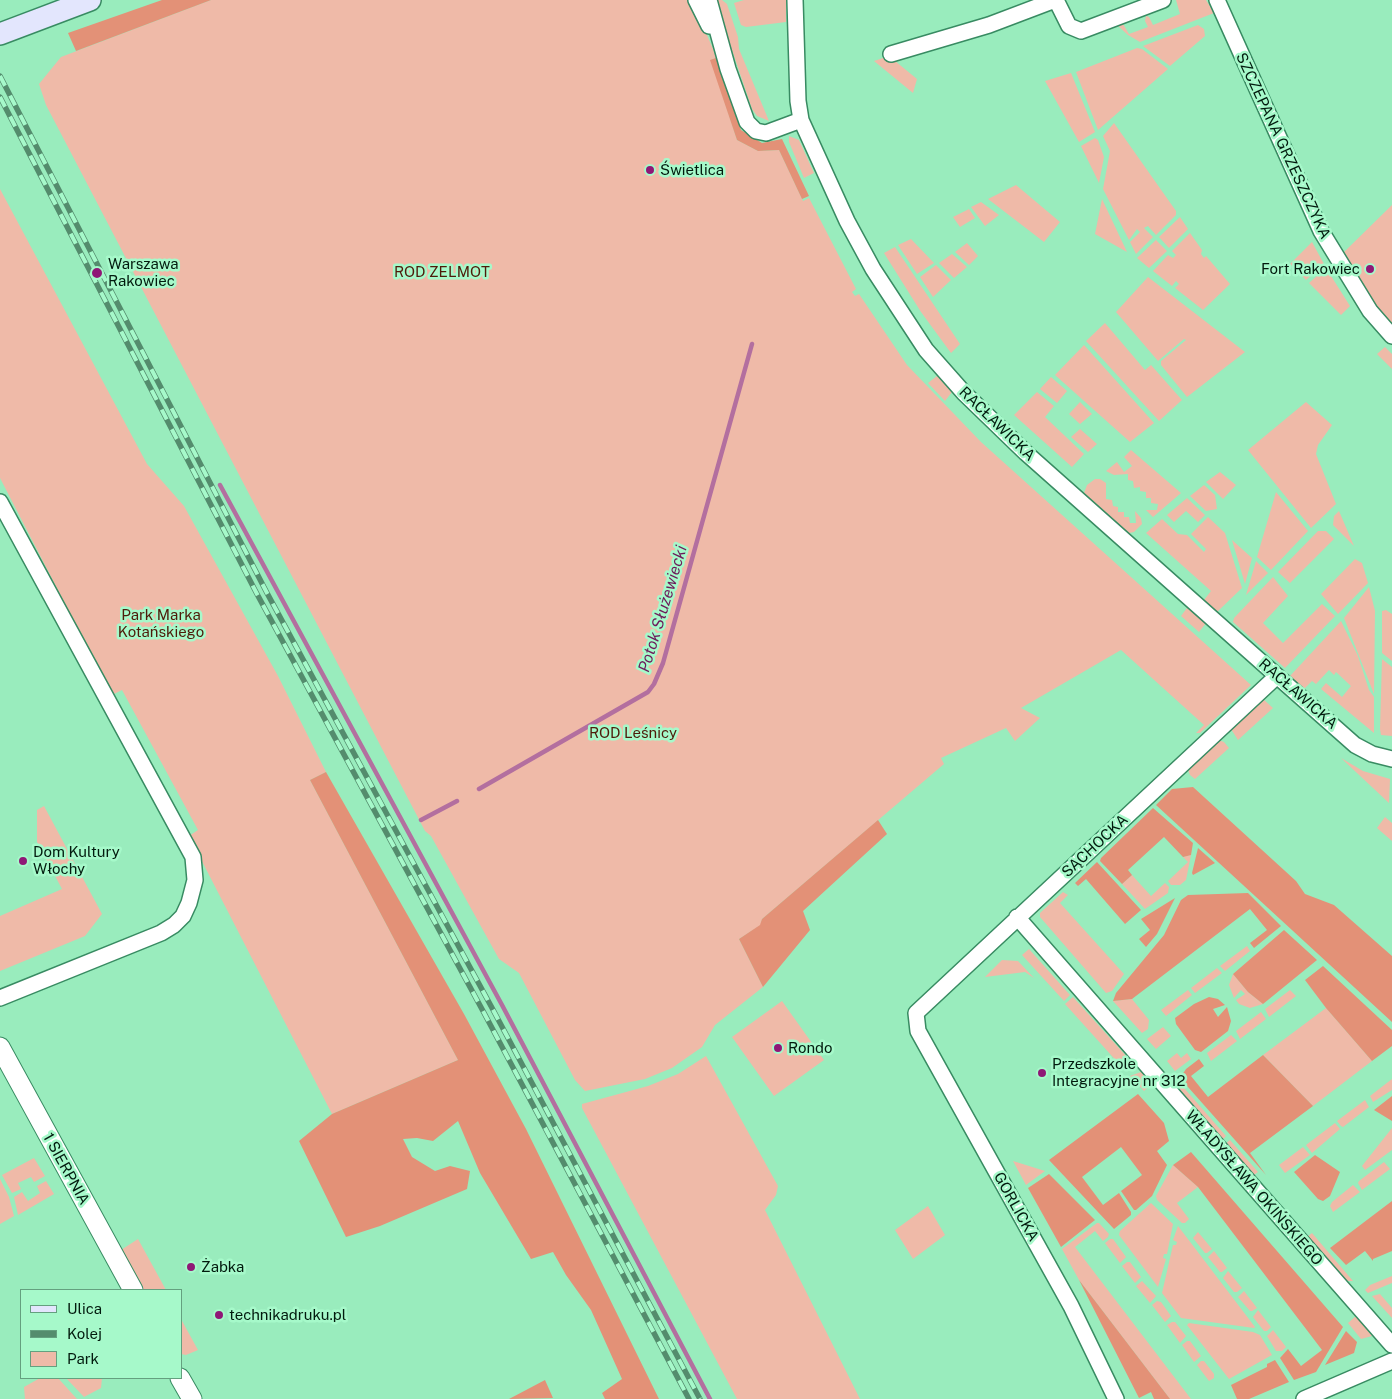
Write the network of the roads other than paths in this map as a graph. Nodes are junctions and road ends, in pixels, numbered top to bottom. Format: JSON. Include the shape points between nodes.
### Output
{"nodes":[{"id":1,"x":90,"y":0,"type":"edge"},
{"id":2,"x":696,"y":0,"type":"edge"},
{"id":3,"x":709,"y":0,"type":"edge"},
{"id":4,"x":795,"y":0,"type":"edge"},
{"id":5,"x":1055,"y":0,"type":"edge"},
{"id":6,"x":1163,"y":0,"type":"edge"},
{"id":7,"x":1217,"y":0,"type":"edge"},
{"id":8,"x":0,"y":34,"type":"edge"},
{"id":9,"x":891,"y":54,"type":"dead end"},
{"id":10,"x":728,"y":68,"type":"junction"},
{"id":11,"x":801,"y":120,"type":"junction"},
{"id":12,"x":1392,"y":336,"type":"edge"},
{"id":13,"x":0,"y":502,"type":"edge"},
{"id":14,"x":1277,"y":676,"type":"junction"},
{"id":15,"x":1392,"y":759,"type":"edge"},
{"id":16,"x":1017,"y":917,"type":"junction"},
{"id":17,"x":0,"y":998,"type":"edge"},
{"id":18,"x":915,"y":1017,"type":"joint"},
{"id":19,"x":0,"y":1047,"type":"edge"},
{"id":20,"x":132,"y":1289,"type":"edge"},
{"id":21,"x":1392,"y":1345,"type":"edge"},
{"id":22,"x":1392,"y":1361,"type":"edge"},
{"id":23,"x":181,"y":1379,"type":"edge"},
{"id":24,"x":192,"y":1399,"type":"edge"},
{"id":25,"x":1116,"y":1399,"type":"edge"},
{"id":26,"x":1304,"y":1399,"type":"edge"}],
"edges":[{"from":1,"to":8,"type":"main road"},
{"from":2,"to":10,"type":"street"},
{"from":3,"to":10,"type":"street"},
{"from":4,"to":11,"type":"street","name":"RACŁAWICKA"},
{"from":5,"to":6,"type":"street","via":[[1069,26],[1082,31]]},
{"from":5,"to":9,"type":"street","via":[[989,25]]},
{"from":7,"to":12,"type":"street","name":"SZCZEPANA GRZESZCZYKA","via":[[1321,231],[1370,311]]},
{"from":10,"to":11,"type":"street","via":[[742,112],[753,128],[770,133]]},
{"from":11,"to":14,"type":"street","name":"RACŁAWICKA","via":[[850,228],[878,278],[926,350],[964,393],[1026,453]]},
{"from":13,"to":17,"type":"street","via":[[193,857],[195,880],[183,916],[174,925]]},
{"from":14,"to":15,"type":"street","name":"RACŁAWICKA","via":[[1356,745],[1372,754]]},
{"from":14,"to":16,"type":"street","name":"SĄCHOCKA"},
{"from":16,"to":18,"type":"street","name":"SĄCHOCKA","via":[[919,1008]]},
{"from":16,"to":21,"type":"street","name":"WŁADYSŁAWA OKIŃSKIEGO"},
{"from":18,"to":25,"type":"street","name":"GORLICKA","via":[[918,1031],[1071,1306]]},
{"from":19,"to":20,"type":"street","name":"1 SIERPNIA"},
{"from":22,"to":26,"type":"street"},
{"from":23,"to":24,"type":"street"}]}
